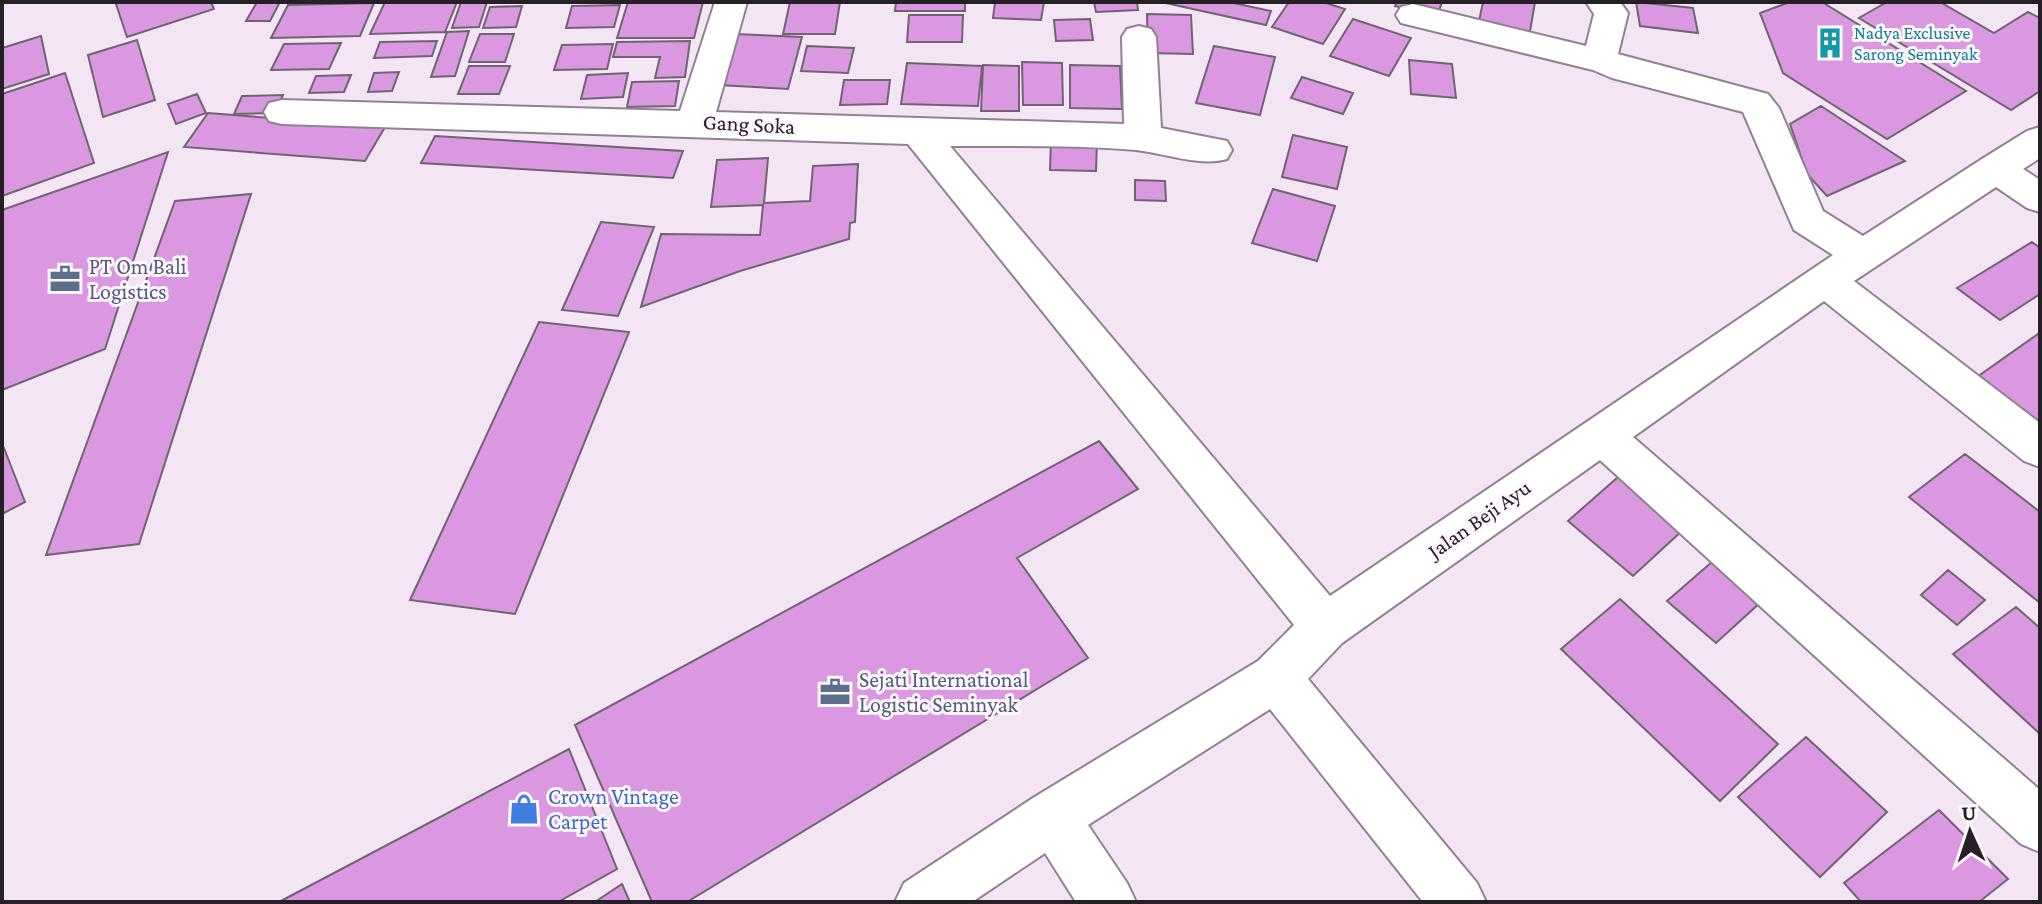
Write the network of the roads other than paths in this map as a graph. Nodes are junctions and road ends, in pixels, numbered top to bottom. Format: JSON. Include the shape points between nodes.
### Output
{"nodes":[{"id":1,"x":731,"y":2,"type":"edge"},
{"id":2,"x":1602,"y":2,"type":"edge"},
{"id":3,"x":1413,"y":15,"type":"dead end"},
{"id":4,"x":1139,"y":37,"type":"dead end"},
{"id":5,"x":1603,"y":61,"type":"junction"},
{"id":6,"x":282,"y":112,"type":"dead end"},
{"id":7,"x":695,"y":121,"type":"junction"},
{"id":8,"x":918,"y":132,"type":"junction"},
{"id":9,"x":1143,"y":138,"type":"junction"},
{"id":10,"x":2040,"y":140,"type":"edge"},
{"id":11,"x":1214,"y":150,"type":"dead end"},
{"id":12,"x":1995,"y":168,"type":"junction"},
{"id":13,"x":2040,"y":198,"type":"edge"},
{"id":14,"x":1864,"y":255,"type":"junction"},
{"id":15,"x":1825,"y":280,"type":"junction"},
{"id":16,"x":1600,"y":434,"type":"junction"},
{"id":17,"x":2040,"y":448,"type":"edge"},
{"id":18,"x":1325,"y":627,"type":"junction"},
{"id":19,"x":1276,"y":678,"type":"junction"},
{"id":20,"x":1052,"y":817,"type":"junction"},
{"id":21,"x":2040,"y":825,"type":"edge"},
{"id":22,"x":923,"y":902,"type":"edge"},
{"id":23,"x":1108,"y":902,"type":"edge"},
{"id":24,"x":1458,"y":902,"type":"edge"}],
"edges":[{"from":1,"to":7,"type":"street"},
{"from":2,"to":5,"type":"street","via":[[1611,13]]},
{"from":3,"to":5,"type":"street"},
{"from":4,"to":9,"type":"street"},
{"from":5,"to":14,"type":"street","via":[[1755,103],[1808,220]]},
{"from":6,"to":7,"type":"street","name":"Gang Soka"},
{"from":7,"to":8,"type":"street","name":"Gang Soka"},
{"from":8,"to":9,"type":"street","name":"Gang Soka","via":[[1040,131]]},
{"from":8,"to":18,"type":"street"},
{"from":9,"to":11,"type":"street","name":"Gang Soka"},
{"from":10,"to":12,"type":"street","name":"Jalan Beji Ayu"},
{"from":12,"to":13,"type":"street"},
{"from":12,"to":14,"type":"street","name":"Jalan Beji Ayu"},
{"from":14,"to":15,"type":"street","name":"Jalan Beji Ayu"},
{"from":15,"to":16,"type":"street","name":"Jalan Beji Ayu"},
{"from":15,"to":17,"type":"street"},
{"from":16,"to":18,"type":"street","name":"Jalan Beji Ayu"},
{"from":16,"to":21,"type":"street"},
{"from":18,"to":19,"type":"street","name":"Jalan Beji Ayu"},
{"from":19,"to":20,"type":"street","name":"Jalan Beji Ayu"},
{"from":19,"to":24,"type":"street"},
{"from":20,"to":22,"type":"street","name":"Jalan Beji Ayu"},
{"from":20,"to":23,"type":"street"}]}
